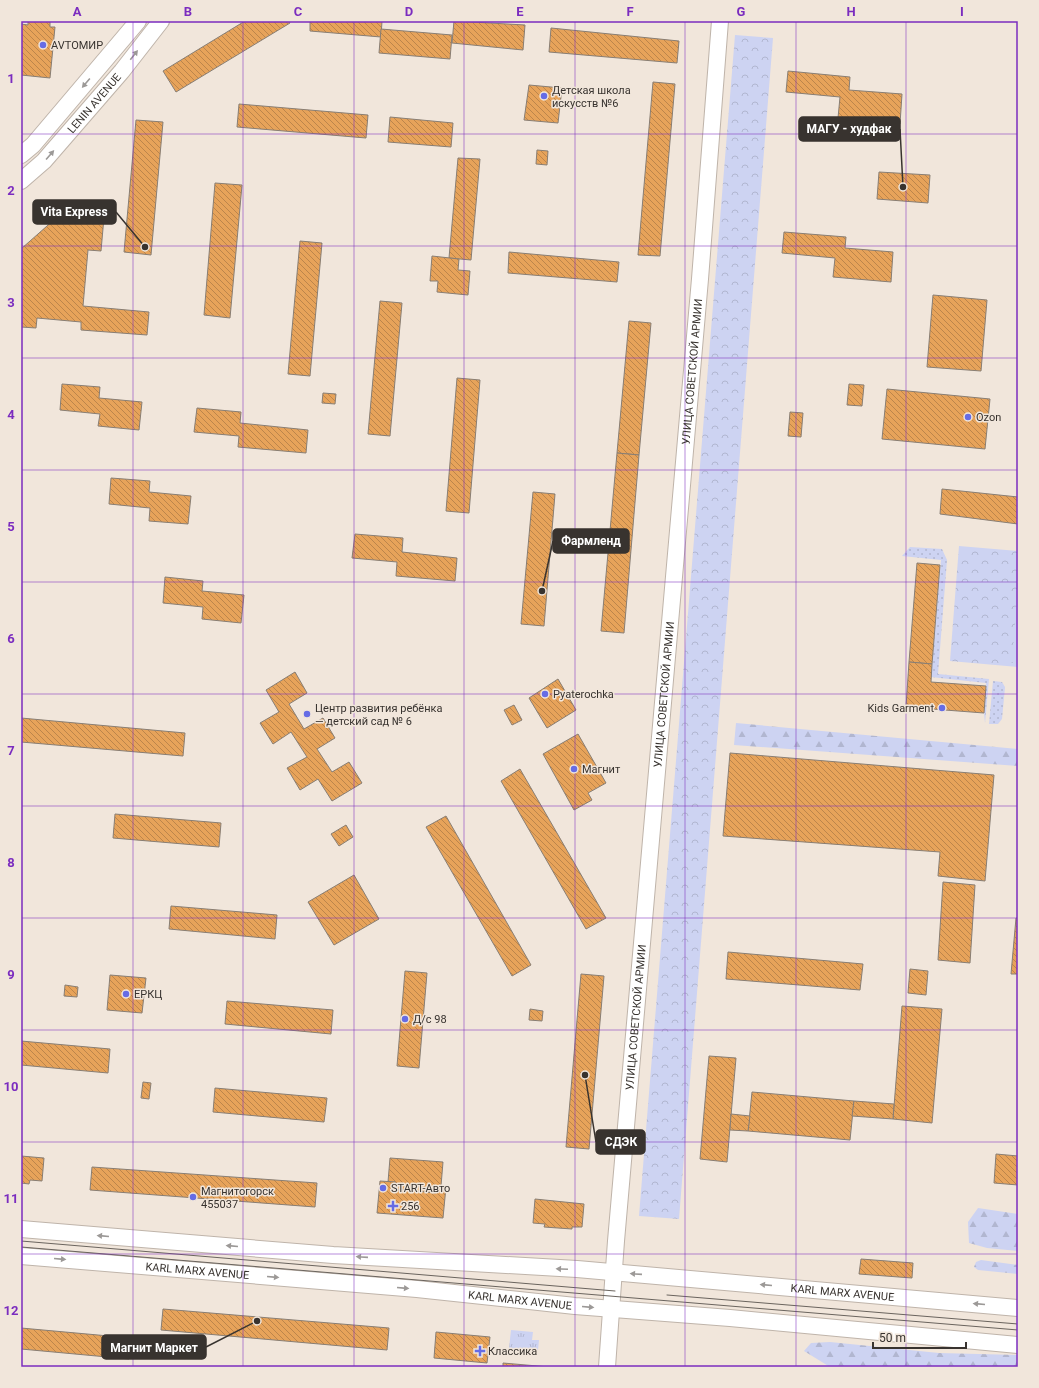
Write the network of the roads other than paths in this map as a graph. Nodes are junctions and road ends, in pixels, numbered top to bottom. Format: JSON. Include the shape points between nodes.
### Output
{"nodes":[{"id":1,"x":138,"y":21,"type":"edge"},
{"id":2,"x":161,"y":21,"type":"edge"},
{"id":3,"x":720,"y":21,"type":"edge"},
{"id":4,"x":21,"y":155,"type":"edge"},
{"id":5,"x":21,"y":181,"type":"edge"},
{"id":6,"x":21,"y":1229,"type":"edge"},
{"id":7,"x":21,"y":1256,"type":"edge"},
{"id":8,"x":614,"y":1273,"type":"junction"},
{"id":9,"x":1018,"y":1308,"type":"edge"},
{"id":10,"x":612,"y":1309,"type":"junction"},
{"id":11,"x":1018,"y":1345,"type":"edge"},
{"id":12,"x":607,"y":1367,"type":"edge"}],
"edges":[{"from":1,"to":4,"type":"main road","name":"LENIN AVENUE","one_way":true,"via":[[33,145]]},
{"from":5,"to":2,"type":"main road","name":"LENIN AVENUE","one_way":true,"via":[[44,161],[122,71]]},
{"from":3,"to":8,"type":"main road","name":"УЛИЦА СОВЕТСКОЙ АРМИИ"},
{"from":8,"to":6,"type":"main road","name":"KARL MARX AVENUE","one_way":true,"via":[[333,1255]]},
{"from":7,"to":10,"type":"main road","name":"KARL MARX AVENUE","one_way":true,"via":[[417,1289]]},
{"from":9,"to":8,"type":"main road","name":"KARL MARX AVENUE","one_way":true},
{"from":8,"to":10,"type":"main road","name":"УЛИЦА СОВЕТСКОЙ АРМИИ"},
{"from":10,"to":11,"type":"main road","name":"KARL MARX AVENUE"},
{"from":10,"to":12,"type":"main road","name":"УЛИЦА СОВЕТСКОЙ АРМИИ"}]}
